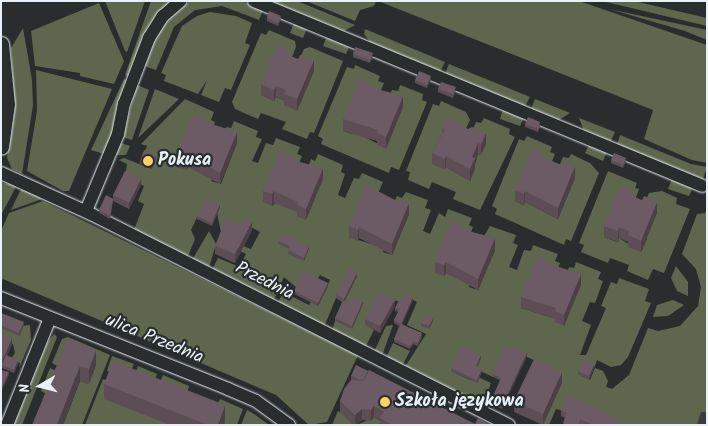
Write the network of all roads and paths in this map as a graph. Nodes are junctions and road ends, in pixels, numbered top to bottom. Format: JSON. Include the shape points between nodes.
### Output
{"nodes":[{"id":1,"x":180,"y":1,"type":"edge"},
{"id":2,"x":254,"y":1,"type":"edge"},
{"id":3,"x":1,"y":44,"type":"edge"},
{"id":4,"x":1,"y":147,"type":"edge"},
{"id":5,"x":1,"y":173,"type":"edge"},
{"id":6,"x":702,"y":186,"type":"dead end"},
{"id":7,"x":86,"y":212,"type":"junction"},
{"id":8,"x":1,"y":298,"type":"edge"},
{"id":9,"x":50,"y":318,"type":"junction"},
{"id":10,"x":7,"y":425,"type":"edge"},
{"id":11,"x":289,"y":425,"type":"edge"},
{"id":12,"x":509,"y":425,"type":"edge"}],
"edges":[{"from":1,"to":7,"type":"street","via":[[163,16],[150,38],[124,104],[118,134]]},
{"from":2,"to":6,"type":"street"},
{"from":3,"to":4,"type":"street","via":[[7,104]]},
{"from":5,"to":7,"type":"street","name":"Przednia"},
{"from":7,"to":12,"type":"street","name":"Przednia"},
{"from":8,"to":9,"type":"street","name":"ulica Przednia"},
{"from":9,"to":10,"type":"street"},
{"from":9,"to":11,"type":"street","name":"ulica Przednia","via":[[228,389],[256,402]]}]}
